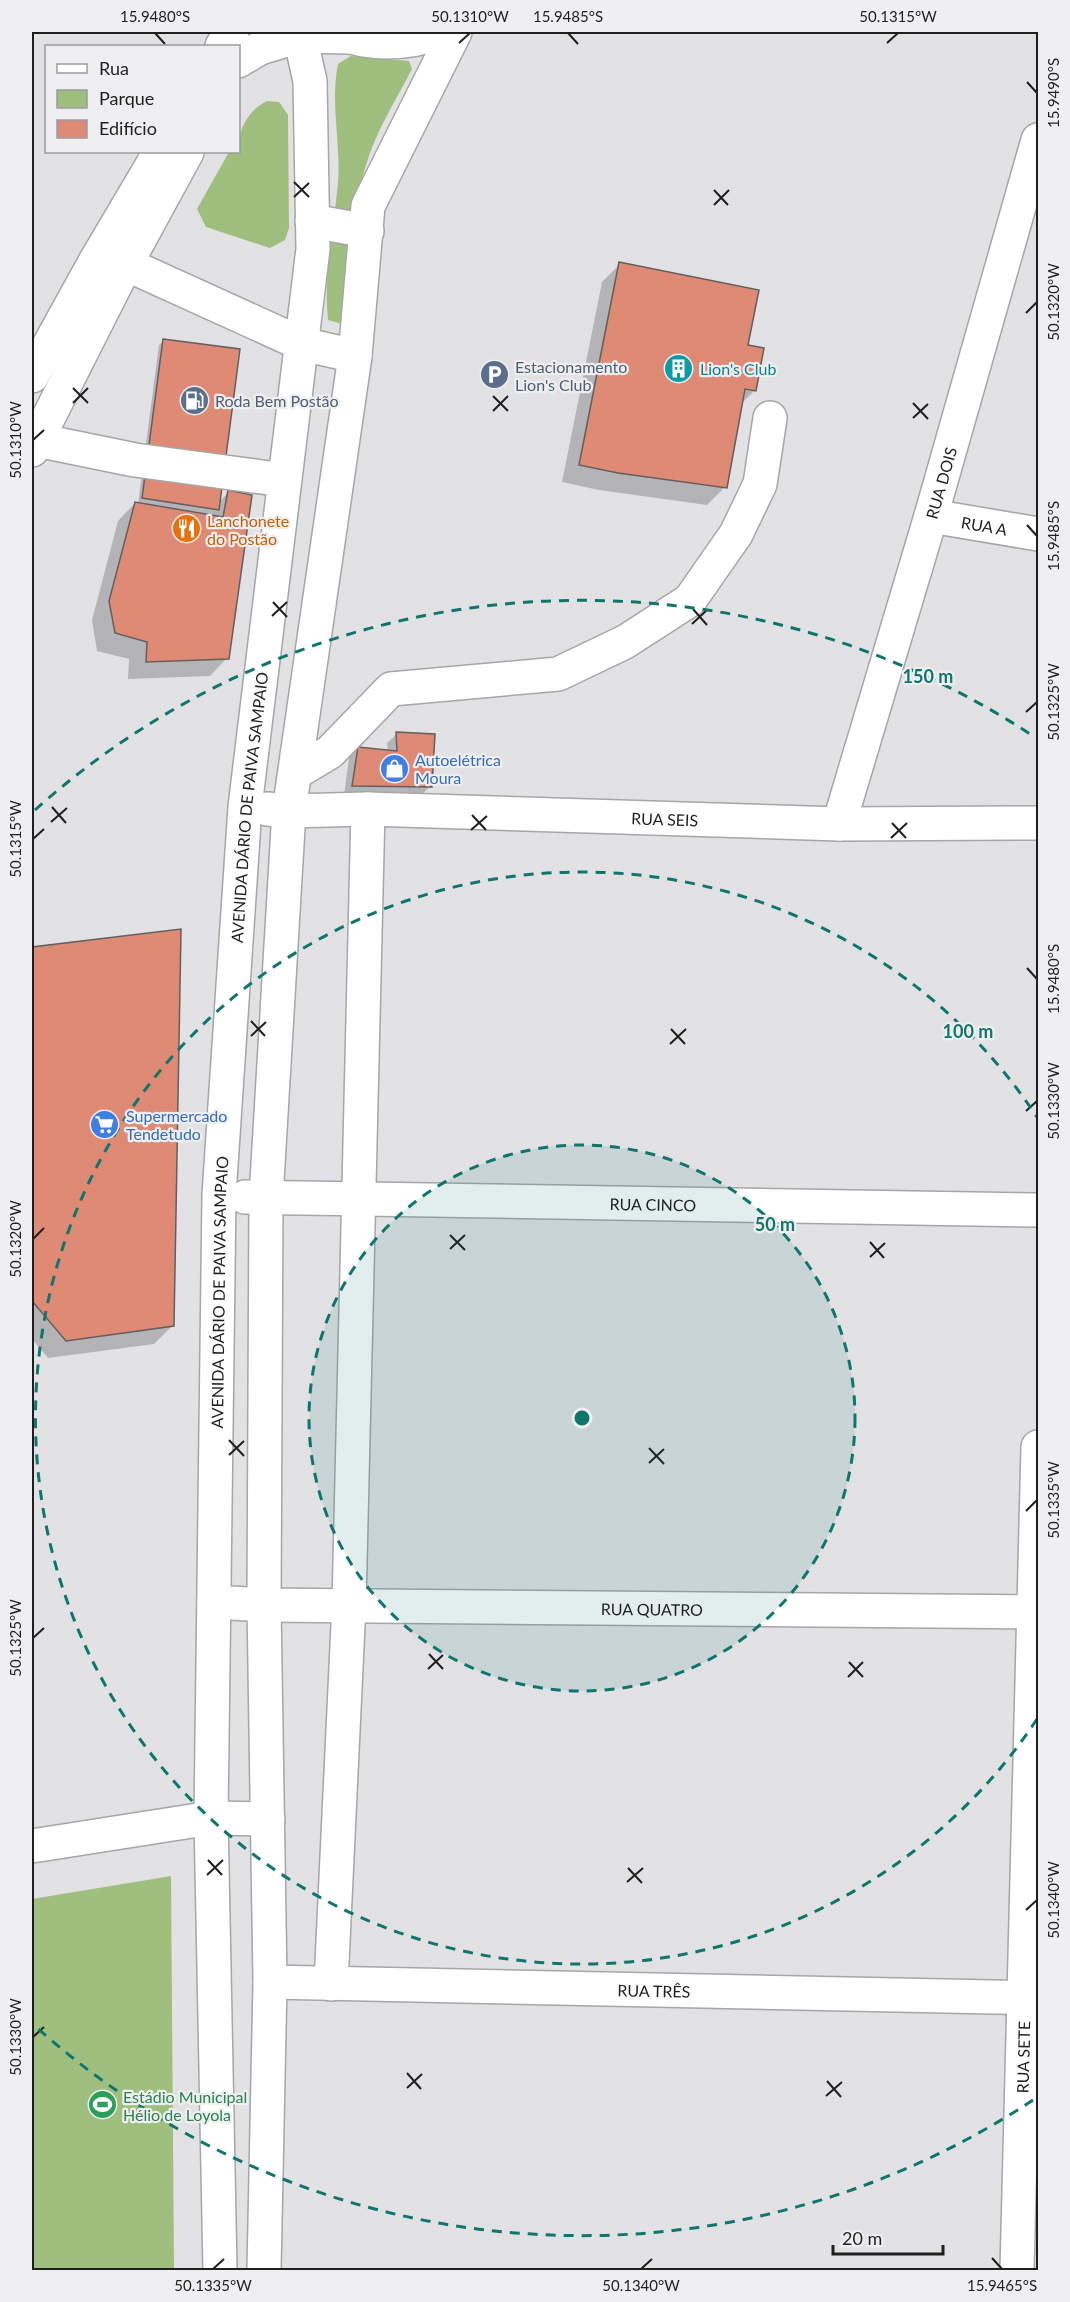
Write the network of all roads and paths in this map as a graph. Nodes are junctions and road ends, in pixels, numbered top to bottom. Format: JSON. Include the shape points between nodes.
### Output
{"nodes":[{"id":1,"x":232,"y":32,"type":"edge"},
{"id":2,"x":254,"y":32,"type":"edge"},
{"id":3,"x":442,"y":32,"type":"edge"},
{"id":4,"x":455,"y":32,"type":"edge"},
{"id":5,"x":299,"y":34,"type":"edge"},
{"id":6,"x":341,"y":34,"type":"edge"},
{"id":7,"x":222,"y":45,"type":"edge"},
{"id":8,"x":240,"y":56,"type":"edge"},
{"id":9,"x":240,"y":58,"type":"edge"},
{"id":10,"x":1038,"y":140,"type":"edge"},
{"id":11,"x":159,"y":153,"type":"edge"},
{"id":12,"x":186,"y":153,"type":"edge"},
{"id":13,"x":312,"y":221,"type":"junction"},
{"id":14,"x":366,"y":231,"type":"junction"},
{"id":15,"x":126,"y":264,"type":"junction"},
{"id":16,"x":302,"y":344,"type":"junction"},
{"id":17,"x":355,"y":356,"type":"junction"},
{"id":18,"x":32,"y":376,"type":"edge"},
{"id":19,"x":770,"y":418,"type":"dead end"},
{"id":20,"x":34,"y":445,"type":"edge"},
{"id":21,"x":284,"y":480,"type":"junction"},
{"id":22,"x":931,"y":516,"type":"junction"},
{"id":23,"x":1038,"y":534,"type":"edge"},
{"id":24,"x":294,"y":773,"type":"junction"},
{"id":25,"x":245,"y":807,"type":"junction"},
{"id":26,"x":368,"y":809,"type":"junction"},
{"id":27,"x":289,"y":810,"type":"junction"},
{"id":28,"x":1038,"y":823,"type":"edge"},
{"id":29,"x":839,"y":824,"type":"junction"},
{"id":30,"x":219,"y":1196,"type":"junction"},
{"id":31,"x":266,"y":1198,"type":"junction"},
{"id":32,"x":359,"y":1200,"type":"junction"},
{"id":33,"x":1038,"y":1210,"type":"edge"},
{"id":34,"x":1038,"y":1447,"type":"edge"},
{"id":35,"x":214,"y":1602,"type":"junction"},
{"id":36,"x":349,"y":1604,"type":"junction"},
{"id":37,"x":264,"y":1605,"type":"junction"},
{"id":38,"x":1036,"y":1612,"type":"edge"},
{"id":39,"x":211,"y":1818,"type":"junction"},
{"id":40,"x":268,"y":1819,"type":"junction"},
{"id":41,"x":32,"y":1846,"type":"edge"},
{"id":42,"x":270,"y":1982,"type":"junction"},
{"id":43,"x":331,"y":1984,"type":"junction"},
{"id":44,"x":1031,"y":1998,"type":"edge"},
{"id":45,"x":219,"y":2271,"type":"edge"},
{"id":46,"x":264,"y":2271,"type":"edge"},
{"id":47,"x":1017,"y":2271,"type":"edge"}],
"edges":[{"from":1,"to":7,"type":"street"},
{"from":2,"to":8,"type":"street"},
{"from":3,"to":6,"type":"street","via":[[386,43]]},
{"from":4,"to":14,"type":"street","via":[[368,206]]},
{"from":5,"to":6,"type":"street"},
{"from":5,"to":9,"type":"street"},
{"from":5,"to":13,"type":"street","name":"AVENIDA DÁRIO DE PAIVA SAMPAIO","via":[[310,81]]},
{"from":10,"to":22,"type":"street","name":"RUA DOIS"},
{"from":11,"to":18,"type":"street"},
{"from":12,"to":15,"type":"street"},
{"from":13,"to":14,"type":"street"},
{"from":13,"to":16,"type":"street","name":"AVENIDA DÁRIO DE PAIVA SAMPAIO","via":[[313,249]]},
{"from":14,"to":17,"type":"street"},
{"from":15,"to":16,"type":"street"},
{"from":15,"to":20,"type":"street"},
{"from":16,"to":17,"type":"street"},
{"from":16,"to":21,"type":"street","name":"AVENIDA DÁRIO DE PAIVA SAMPAIO"},
{"from":17,"to":24,"type":"street"},
{"from":19,"to":24,"type":"street","via":[[760,484],[736,534],[690,600],[625,642],[558,674],[391,689],[330,752]]},
{"from":20,"to":21,"type":"street"},
{"from":21,"to":25,"type":"street","name":"AVENIDA DÁRIO DE PAIVA SAMPAIO"},
{"from":22,"to":23,"type":"street","name":"RUA A"},
{"from":22,"to":29,"type":"street","name":"RUA DOIS"},
{"from":24,"to":27,"type":"street"},
{"from":25,"to":27,"type":"street","name":"RUA SEIS"},
{"from":25,"to":30,"type":"street","name":"AVENIDA DÁRIO DE PAIVA SAMPAIO"},
{"from":26,"to":27,"type":"street","name":"RUA SEIS"},
{"from":26,"to":29,"type":"street","name":"RUA SEIS"},
{"from":26,"to":32,"type":"street"},
{"from":27,"to":31,"type":"street"},
{"from":28,"to":29,"type":"street","name":"RUA SEIS"},
{"from":30,"to":31,"type":"street","name":"RUA CINCO"},
{"from":30,"to":35,"type":"street","name":"AVENIDA DÁRIO DE PAIVA SAMPAIO"},
{"from":31,"to":32,"type":"street","name":"RUA CINCO"},
{"from":31,"to":37,"type":"street"},
{"from":32,"to":33,"type":"street","name":"RUA CINCO"},
{"from":32,"to":36,"type":"street"},
{"from":34,"to":38,"type":"street","name":"RUA SETE"},
{"from":35,"to":37,"type":"street","name":"RUA QUATRO"},
{"from":35,"to":39,"type":"street","name":"AVENIDA DÁRIO DE PAIVA SAMPAIO"},
{"from":36,"to":37,"type":"street","name":"RUA QUATRO"},
{"from":36,"to":38,"type":"street","name":"RUA QUATRO"},
{"from":36,"to":43,"type":"street"},
{"from":37,"to":40,"type":"street"},
{"from":38,"to":44,"type":"street","name":"RUA SETE"},
{"from":39,"to":40,"type":"street"},
{"from":39,"to":41,"type":"street"},
{"from":39,"to":45,"type":"street","name":"AVENIDA DÁRIO DE PAIVA SAMPAIO"},
{"from":40,"to":42,"type":"street"},
{"from":42,"to":43,"type":"street","name":"RUA TRÊS"},
{"from":42,"to":46,"type":"street"},
{"from":43,"to":44,"type":"street","name":"RUA TRÊS"},
{"from":44,"to":47,"type":"street","name":"RUA SETE"}]}
